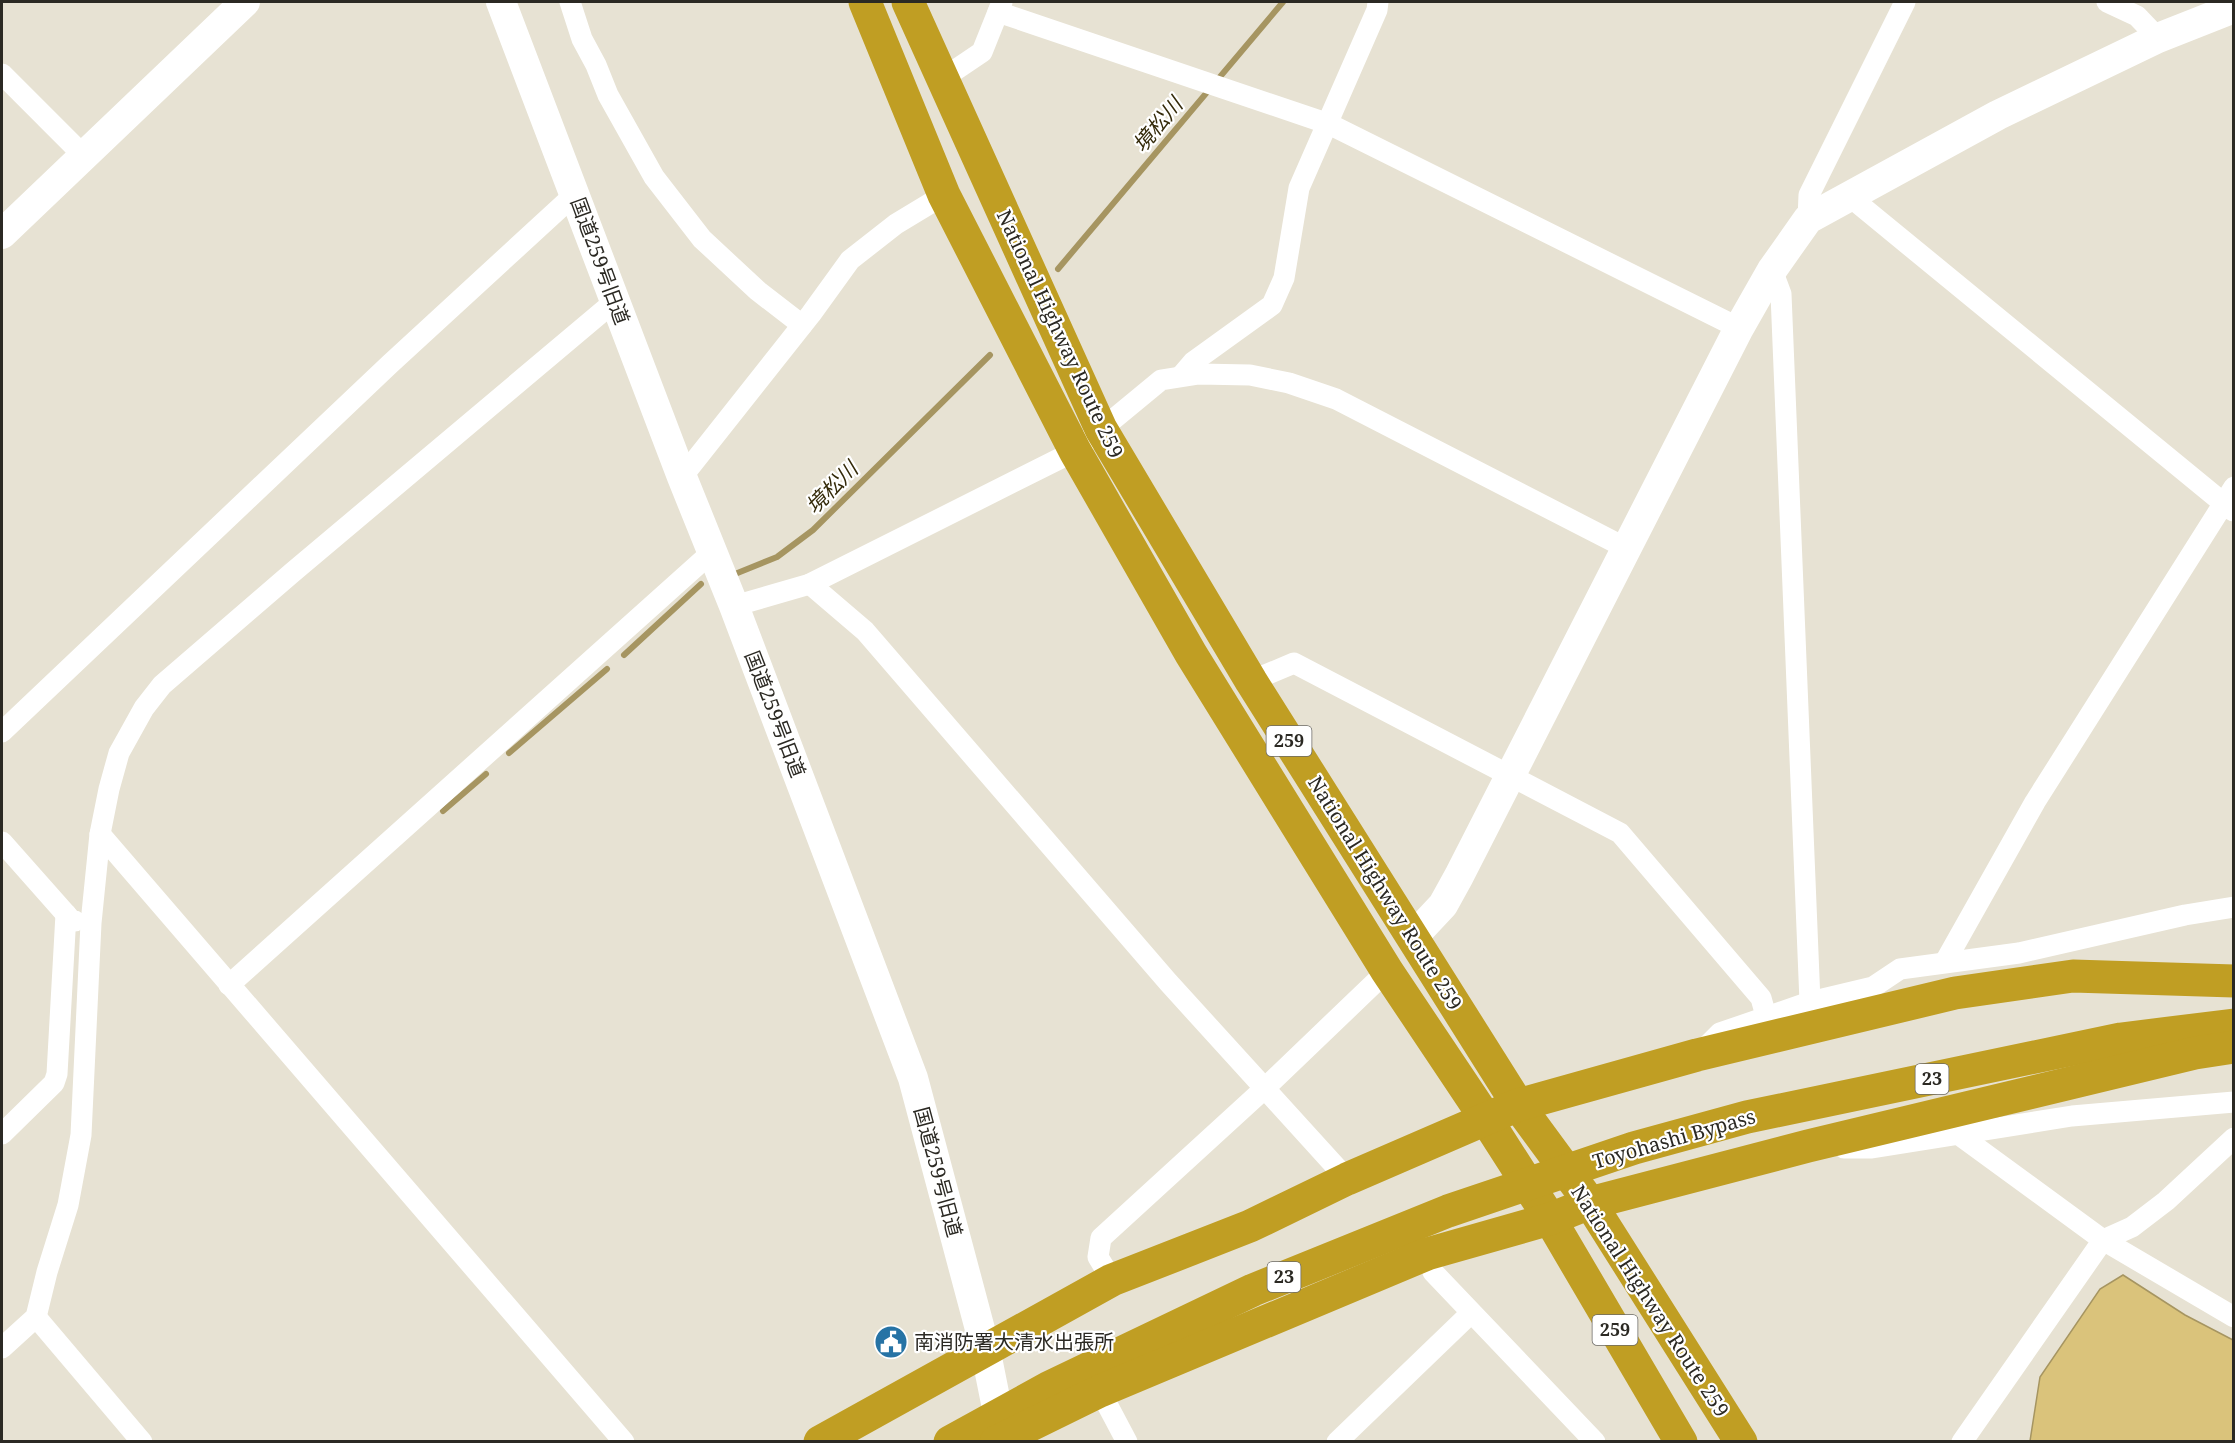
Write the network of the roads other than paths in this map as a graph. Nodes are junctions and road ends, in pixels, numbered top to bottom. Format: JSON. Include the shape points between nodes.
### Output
{"nodes":[{"id":1,"x":245,"y":2,"type":"edge"},
{"id":2,"x":501,"y":2,"type":"edge"},
{"id":3,"x":570,"y":2,"type":"edge"},
{"id":4,"x":865,"y":2,"type":"edge"},
{"id":5,"x":908,"y":2,"type":"edge"},
{"id":6,"x":1378,"y":2,"type":"edge"},
{"id":7,"x":1905,"y":2,"type":"edge"},
{"id":8,"x":2107,"y":2,"type":"edge"},
{"id":9,"x":1000,"y":7,"type":"edge"},
{"id":10,"x":2234,"y":8,"type":"edge"},
{"id":11,"x":2158,"y":38,"type":"junction"},
{"id":12,"x":2,"y":74,"type":"edge"},
{"id":13,"x":942,"y":79,"type":"junction"},
{"id":14,"x":1329,"y":124,"type":"junction"},
{"id":15,"x":84,"y":156,"type":"junction"},
{"id":16,"x":575,"y":194,"type":"junction"},
{"id":17,"x":944,"y":195,"type":"junction"},
{"id":18,"x":1849,"y":196,"type":"junction"},
{"id":19,"x":1808,"y":219,"type":"junction"},
{"id":20,"x":2,"y":234,"type":"edge"},
{"id":21,"x":1772,"y":270,"type":"junction"},
{"id":22,"x":615,"y":301,"type":"junction"},
{"id":23,"x":802,"y":325,"type":"junction"},
{"id":24,"x":1739,"y":328,"type":"junction"},
{"id":25,"x":1181,"y":376,"type":"junction"},
{"id":26,"x":1101,"y":429,"type":"junction"},
{"id":27,"x":1075,"y":451,"type":"junction"},
{"id":28,"x":682,"y":477,"type":"junction"},
{"id":29,"x":2230,"y":500,"type":"edge"},
{"id":30,"x":1626,"y":548,"type":"junction"},
{"id":31,"x":712,"y":552,"type":"junction"},
{"id":32,"x":810,"y":584,"type":"junction"},
{"id":33,"x":734,"y":606,"type":"junction"},
{"id":34,"x":1251,"y":681,"type":"junction"},
{"id":35,"x":2,"y":732,"type":"edge"},
{"id":36,"x":1510,"y":777,"type":"junction"},
{"id":37,"x":100,"y":834,"type":"junction"},
{"id":38,"x":2,"y":842,"type":"edge"},
{"id":39,"x":2234,"y":907,"type":"edge"},
{"id":40,"x":66,"y":914,"type":"junction"},
{"id":41,"x":91,"y":923,"type":"junction"},
{"id":42,"x":1413,"y":937,"type":"junction"},
{"id":43,"x":1945,"y":962,"type":"junction"},
{"id":44,"x":1387,"y":971,"type":"junction"},
{"id":45,"x":2234,"y":981,"type":"edge"},
{"id":46,"x":229,"y":985,"type":"junction"},
{"id":47,"x":1810,"y":1002,"type":"junction"},
{"id":48,"x":1766,"y":1016,"type":"junction"},
{"id":49,"x":2234,"y":1025,"type":"edge"},
{"id":50,"x":2234,"y":1047,"type":"edge"},
{"id":51,"x":1697,"y":1055,"type":"junction"},
{"id":52,"x":1264,"y":1089,"type":"junction"},
{"id":53,"x":2234,"y":1102,"type":"edge"},
{"id":54,"x":1518,"y":1105,"type":"junction"},
{"id":55,"x":1486,"y":1119,"type":"junction"},
{"id":56,"x":2,"y":1134,"type":"edge"},
{"id":57,"x":1958,"y":1134,"type":"junction"},
{"id":58,"x":2234,"y":1138,"type":"edge"},
{"id":59,"x":1808,"y":1146,"type":"junction"},
{"id":60,"x":1347,"y":1179,"type":"junction"},
{"id":61,"x":1590,"y":1203,"type":"junction"},
{"id":62,"x":1550,"y":1219,"type":"junction"},
{"id":63,"x":2103,"y":1240,"type":"junction"},
{"id":64,"x":1427,"y":1254,"type":"junction"},
{"id":65,"x":1112,"y":1280,"type":"junction"},
{"id":66,"x":1471,"y":1313,"type":"junction"},
{"id":67,"x":36,"y":1317,"type":"junction"},
{"id":68,"x":2234,"y":1317,"type":"edge"},
{"id":69,"x":2,"y":1348,"type":"edge"},
{"id":70,"x":985,"y":1348,"type":"junction"},
{"id":71,"x":1100,"y":1390,"type":"junction"},
{"id":72,"x":1001,"y":1440,"type":"edge"},
{"id":73,"x":1676,"y":1440,"type":"edge"},
{"id":74,"x":142,"y":1442,"type":"edge"},
{"id":75,"x":624,"y":1442,"type":"edge"},
{"id":76,"x":820,"y":1442,"type":"edge"},
{"id":77,"x":950,"y":1442,"type":"edge"},
{"id":78,"x":1127,"y":1442,"type":"edge"},
{"id":79,"x":1337,"y":1442,"type":"edge"},
{"id":80,"x":1595,"y":1442,"type":"edge"},
{"id":81,"x":1741,"y":1442,"type":"edge"},
{"id":82,"x":1962,"y":1442,"type":"edge"}],
"edges":[{"from":1,"to":15,"type":"street"},
{"from":2,"to":16,"type":"street","name":"国道259号旧道"},
{"from":3,"to":23,"type":"street","via":[[608,95],[654,177],[702,239]]},
{"from":4,"to":17,"type":"highway","name":"National Highway Route 259","number":"259"},
{"from":5,"to":13,"type":"highway","name":"National Highway Route 259","number":"259"},
{"from":6,"to":14,"type":"street"},
{"from":7,"to":19,"type":"street","via":[[1809,195]]},
{"from":8,"to":11,"type":"street","via":[[2137,16]]},
{"from":9,"to":13,"type":"street","via":[[982,52]]},
{"from":9,"to":14,"type":"street"},
{"from":10,"to":11,"type":"street"},
{"from":11,"to":18,"type":"street","via":[[1998,115]]},
{"from":12,"to":15,"type":"street"},
{"from":13,"to":26,"type":"highway","name":"National Highway Route 259","number":"259"},
{"from":14,"to":24,"type":"street"},
{"from":14,"to":25,"type":"street","via":[[1299,188],[1284,279],[1272,305],[1193,362]]},
{"from":15,"to":20,"type":"street"},
{"from":16,"to":22,"type":"street","name":"国道259号旧道"},
{"from":16,"to":35,"type":"street"},
{"from":17,"to":23,"type":"street","via":[[896,224],[850,260]]},
{"from":17,"to":27,"type":"highway","name":"National Highway Route 259","number":"259"},
{"from":18,"to":19,"type":"street"},
{"from":18,"to":29,"type":"street"},
{"from":19,"to":21,"type":"street"},
{"from":21,"to":24,"type":"street"},
{"from":21,"to":47,"type":"street","via":[[1781,294]]},
{"from":22,"to":28,"type":"street","name":"国道259号旧道"},
{"from":22,"to":37,"type":"street","via":[[162,686],[144,708],[119,753]]},
{"from":23,"to":28,"type":"street"},
{"from":24,"to":30,"type":"street"},
{"from":25,"to":26,"type":"street","via":[[1161,380]]},
{"from":25,"to":30,"type":"street","via":[[1250,375],[1336,399]]},
{"from":26,"to":27,"type":"street"},
{"from":26,"to":34,"type":"highway","name":"National Highway Route 259","number":"259"},
{"from":27,"to":32,"type":"street"},
{"from":27,"to":44,"type":"highway","name":"National Highway Route 259","number":"259","via":[[1191,654]]},
{"from":28,"to":31,"type":"street","name":"国道259号旧道"},
{"from":29,"to":43,"type":"street","via":[[2035,802]]},
{"from":30,"to":36,"type":"street"},
{"from":31,"to":33,"type":"street","name":"国道259号旧道"},
{"from":31,"to":46,"type":"street"},
{"from":32,"to":33,"type":"street"},
{"from":32,"to":52,"type":"street","via":[[865,631]]},
{"from":33,"to":70,"type":"street","name":"国道259号旧道","via":[[913,1078]]},
{"from":34,"to":36,"type":"street","via":[[1294,663]]},
{"from":34,"to":42,"type":"highway","name":"National Highway Route 259","number":"259"},
{"from":36,"to":42,"type":"street","via":[[1443,905]]},
{"from":36,"to":48,"type":"street","via":[[1620,833],[1761,998]]},
{"from":37,"to":41,"type":"street"},
{"from":37,"to":46,"type":"street"},
{"from":38,"to":40,"type":"street"},
{"from":39,"to":43,"type":"street","via":[[2019,953]]},
{"from":40,"to":41,"type":"street","via":[[72,921]]},
{"from":40,"to":56,"type":"street","via":[[57,1074],[54,1083]]},
{"from":41,"to":67,"type":"street","via":[[81,1135],[68,1205]]},
{"from":42,"to":54,"type":"highway","name":"National Highway Route 259","number":"259"},
{"from":43,"to":47,"type":"street","via":[[1900,969],[1873,987]]},
{"from":44,"to":52,"type":"street"},
{"from":44,"to":55,"type":"highway","name":"National Highway Route 259","number":"259"},
{"from":45,"to":51,"type":"highway","via":[[2073,976],[1955,993]]},
{"from":46,"to":75,"type":"street"},
{"from":47,"to":48,"type":"street"},
{"from":48,"to":51,"type":"street","via":[[1720,1033]]},
{"from":49,"to":77,"type":"highway","name":"Toyohashi Bypass","number":"23","via":[[2121,1040],[1747,1117],[1634,1148],[1448,1211],[1253,1290],[1048,1388]]},
{"from":50,"to":59,"type":"highway","number":"23"},
{"from":51,"to":54,"type":"highway"},
{"from":52,"to":60,"type":"street"},
{"from":52,"to":65,"type":"street","via":[[1101,1238],[1098,1257]]},
{"from":53,"to":57,"type":"street","via":[[2072,1116]]},
{"from":54,"to":55,"type":"highway"},
{"from":54,"to":61,"type":"highway","name":"National Highway Route 259","number":"259"},
{"from":55,"to":60,"type":"highway"},
{"from":55,"to":62,"type":"highway","name":"National Highway Route 259","number":"259"},
{"from":57,"to":59,"type":"street","via":[[1872,1148]]},
{"from":57,"to":63,"type":"street"},
{"from":58,"to":63,"type":"street","via":[[2166,1201],[2132,1227]]},
{"from":59,"to":61,"type":"highway","number":"23"},
{"from":60,"to":65,"type":"highway","via":[[1251,1226]]},
{"from":61,"to":62,"type":"highway","number":"23"},
{"from":61,"to":81,"type":"highway","name":"National Highway Route 259","number":"259"},
{"from":62,"to":64,"type":"highway","number":"23"},
{"from":62,"to":73,"type":"highway","name":"National Highway Route 259","number":"259"},
{"from":63,"to":68,"type":"street"},
{"from":63,"to":82,"type":"street"},
{"from":64,"to":66,"type":"street","via":[[1433,1272]]},
{"from":64,"to":71,"type":"highway","number":"23"},
{"from":65,"to":70,"type":"highway"},
{"from":66,"to":79,"type":"street"},
{"from":66,"to":80,"type":"street"},
{"from":67,"to":69,"type":"street"},
{"from":67,"to":74,"type":"street"},
{"from":70,"to":72,"type":"street","name":"国道259号旧道"},
{"from":70,"to":76,"type":"highway"},
{"from":71,"to":72,"type":"highway","number":"23"},
{"from":71,"to":78,"type":"street"}]}
